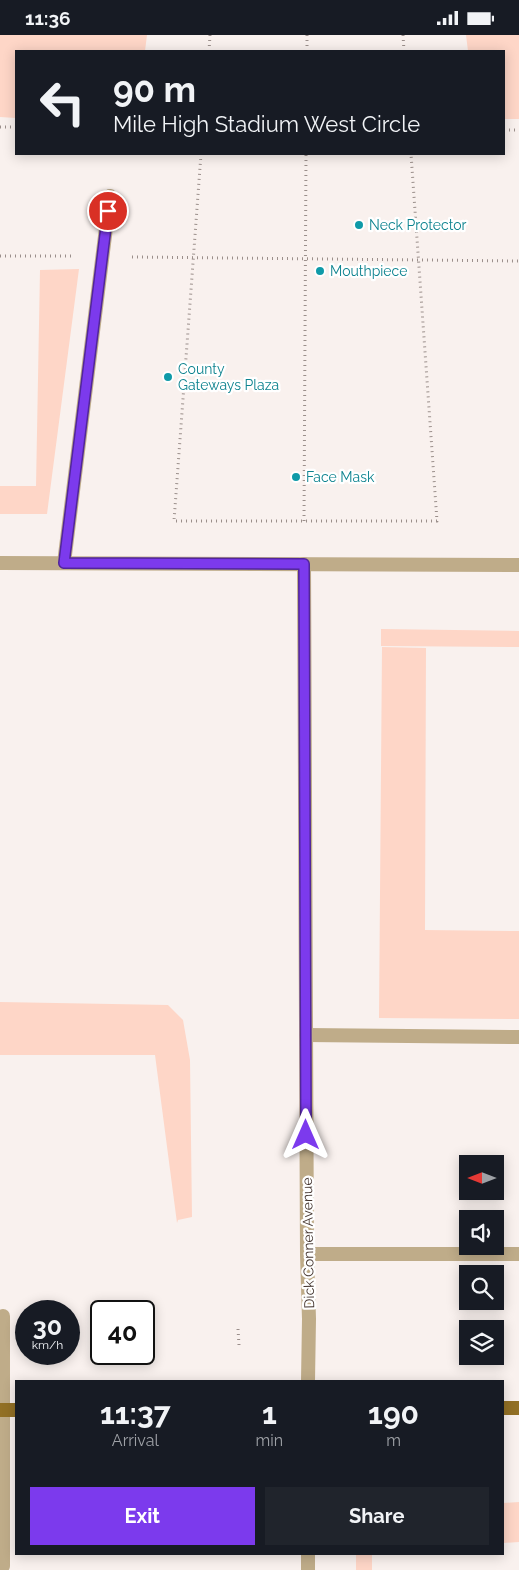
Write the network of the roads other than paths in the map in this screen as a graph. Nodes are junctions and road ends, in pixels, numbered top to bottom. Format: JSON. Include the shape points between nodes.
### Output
{"nodes":[{"id":1,"x":110,"y":196,"type":"dead end"},
{"id":2,"x":0,"y":563,"type":"edge"},
{"id":3,"x":64,"y":563,"type":"junction"},
{"id":4,"x":304,"y":564,"type":"junction"},
{"id":5,"x":519,"y":565,"type":"edge"},
{"id":6,"x":306,"y":1035,"type":"junction"},
{"id":7,"x":519,"y":1037,"type":"edge"},
{"id":8,"x":307,"y":1254,"type":"junction"},
{"id":9,"x":519,"y":1254,"type":"edge"},
{"id":10,"x":3,"y":1316,"type":"dead end"},
{"id":11,"x":308,"y":1380,"type":"edge"},
{"id":12,"x":519,"y":1407,"type":"edge"},
{"id":13,"x":504,"y":1408,"type":"edge"},
{"id":14,"x":7,"y":1410,"type":"edge"},
{"id":15,"x":308,"y":1555,"type":"edge"},
{"id":16,"x":3,"y":1566,"type":"dead end"},
{"id":17,"x":308,"y":1570,"type":"edge"}],
"edges":[{"from":1,"to":3,"type":"street"},
{"from":2,"to":3,"type":"street"},
{"from":3,"to":4,"type":"street"},
{"from":4,"to":5,"type":"street"},
{"from":4,"to":6,"type":"street","name":"Dick Conner Avenue"},
{"from":6,"to":7,"type":"street"},
{"from":6,"to":8,"type":"street","name":"Dick Conner Avenue"},
{"from":8,"to":9,"type":"street"},
{"from":8,"to":11,"type":"street","name":"Dick Conner Avenue"},
{"from":10,"to":14,"type":"street"},
{"from":12,"to":13,"type":"main road"},
{"from":14,"to":16,"type":"street"},
{"from":15,"to":17,"type":"street"}]}
